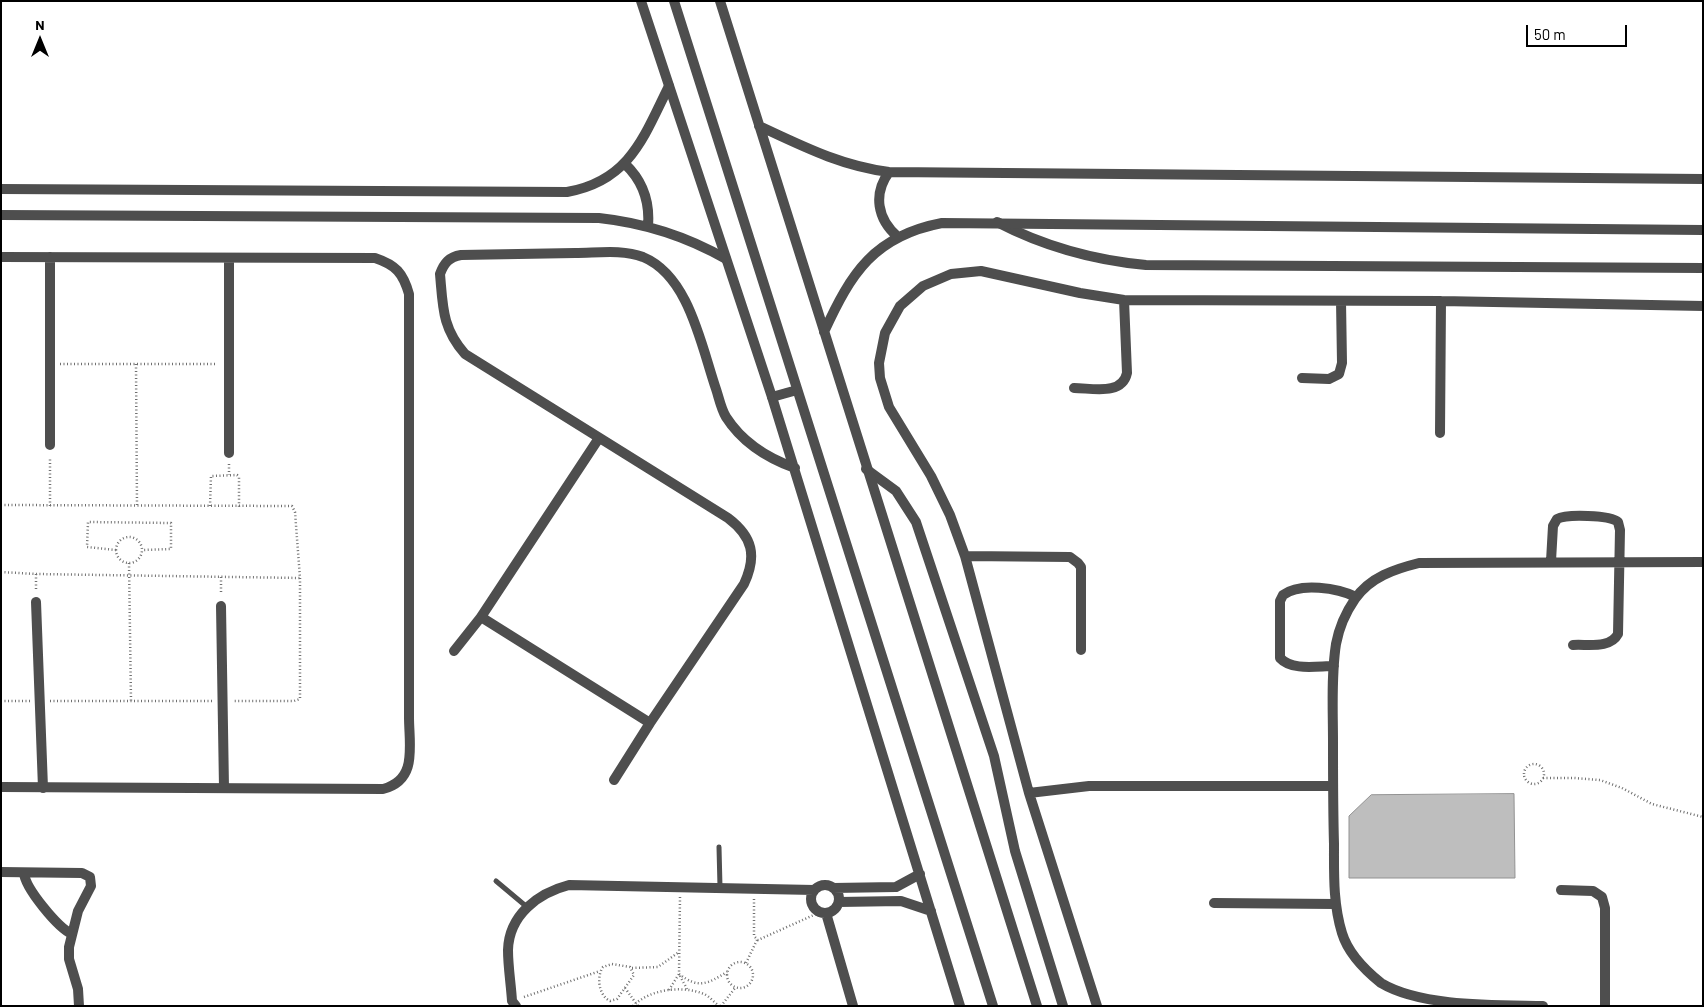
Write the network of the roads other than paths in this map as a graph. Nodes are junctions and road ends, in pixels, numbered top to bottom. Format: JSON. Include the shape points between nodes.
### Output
{"nodes":[{"id":1,"x":641,"y":1,"type":"edge"},
{"id":2,"x":674,"y":1,"type":"edge"},
{"id":3,"x":720,"y":1,"type":"edge"},
{"id":4,"x":669,"y":86,"type":"junction"},
{"id":5,"x":759,"y":126,"type":"junction"},
{"id":6,"x":625,"y":164,"type":"junction"},
{"id":7,"x":889,"y":172,"type":"junction"},
{"id":8,"x":1703,"y":179,"type":"edge"},
{"id":9,"x":1,"y":189,"type":"edge"},
{"id":10,"x":1,"y":215,"type":"edge"},
{"id":11,"x":996,"y":222,"type":"junction"},
{"id":12,"x":648,"y":226,"type":"junction"},
{"id":13,"x":1703,"y":230,"type":"edge"},
{"id":14,"x":898,"y":237,"type":"junction"},
{"id":15,"x":1,"y":257,"type":"edge"},
{"id":16,"x":50,"y":257,"type":"junction"},
{"id":17,"x":229,"y":258,"type":"junction"},
{"id":18,"x":726,"y":259,"type":"junction"},
{"id":19,"x":1703,"y":268,"type":"edge"},
{"id":20,"x":1124,"y":300,"type":"junction"},
{"id":21,"x":1341,"y":301,"type":"junction"},
{"id":22,"x":1442,"y":301,"type":"junction"},
{"id":23,"x":1703,"y":306,"type":"edge"},
{"id":24,"x":824,"y":332,"type":"junction"},
{"id":25,"x":1302,"y":378,"type":"dead end"},
{"id":26,"x":1074,"y":388,"type":"dead end"},
{"id":27,"x":797,"y":390,"type":"junction"},
{"id":28,"x":772,"y":397,"type":"junction"},
{"id":29,"x":1440,"y":433,"type":"dead end"},
{"id":30,"x":599,"y":438,"type":"junction"},
{"id":31,"x":50,"y":445,"type":"road end"},
{"id":32,"x":230,"y":453,"type":"dead end"},
{"id":33,"x":795,"y":468,"type":"junction"},
{"id":34,"x":866,"y":469,"type":"junction"},
{"id":35,"x":965,"y":556,"type":"junction"},
{"id":36,"x":1550,"y":561,"type":"junction"},
{"id":37,"x":1619,"y":562,"type":"junction"},
{"id":38,"x":1703,"y":562,"type":"edge"},
{"id":39,"x":1356,"y":597,"type":"junction"},
{"id":40,"x":36,"y":602,"type":"road end"},
{"id":41,"x":221,"y":606,"type":"road end"},
{"id":42,"x":481,"y":617,"type":"junction"},
{"id":43,"x":1573,"y":645,"type":"dead end"},
{"id":44,"x":1080,"y":650,"type":"dead end"},
{"id":45,"x":454,"y":651,"type":"dead end"},
{"id":46,"x":1334,"y":666,"type":"junction"},
{"id":47,"x":650,"y":723,"type":"junction"},
{"id":48,"x":614,"y":780,"type":"dead end"},
{"id":49,"x":1332,"y":786,"type":"junction"},
{"id":50,"x":1,"y":787,"type":"edge"},
{"id":51,"x":43,"y":788,"type":"junction"},
{"id":52,"x":224,"y":788,"type":"junction"},
{"id":53,"x":1029,"y":793,"type":"junction"},
{"id":54,"x":719,"y":847,"type":"dead end"},
{"id":55,"x":1,"y":872,"type":"edge"},
{"id":56,"x":24,"y":873,"type":"junction"},
{"id":57,"x":920,"y":874,"type":"junction"},
{"id":58,"x":496,"y":881,"type":"dead end"},
{"id":59,"x":720,"y":887,"type":"junction"},
{"id":60,"x":833,"y":888,"type":"junction"},
{"id":61,"x":814,"y":890,"type":"junction"},
{"id":62,"x":1562,"y":890,"type":"dead end"},
{"id":63,"x":839,"y":902,"type":"junction"},
{"id":64,"x":1214,"y":904,"type":"dead end"},
{"id":65,"x":1335,"y":904,"type":"junction"},
{"id":66,"x":527,"y":907,"type":"junction"},
{"id":67,"x":931,"y":911,"type":"junction"},
{"id":68,"x":823,"y":913,"type":"junction"},
{"id":69,"x":72,"y":934,"type":"junction"},
{"id":70,"x":1415,"y":1003,"type":"edge"},
{"id":71,"x":513,"y":1004,"type":"edge"},
{"id":72,"x":1482,"y":1005,"type":"edge"},
{"id":73,"x":79,"y":1006,"type":"edge"},
{"id":74,"x":853,"y":1006,"type":"edge"},
{"id":75,"x":960,"y":1006,"type":"edge"},
{"id":76,"x":993,"y":1006,"type":"edge"},
{"id":77,"x":1037,"y":1006,"type":"edge"},
{"id":78,"x":1063,"y":1006,"type":"edge"},
{"id":79,"x":1097,"y":1006,"type":"edge"},
{"id":80,"x":1543,"y":1006,"type":"edge"},
{"id":81,"x":1605,"y":1006,"type":"edge"}],
"edges":[{"from":1,"to":4,"type":"street"},
{"from":2,"to":27,"type":"street"},
{"from":3,"to":5,"type":"street"},
{"from":4,"to":6,"type":"street","via":[[641,142]]},
{"from":4,"to":18,"type":"street"},
{"from":5,"to":7,"type":"street","via":[[831,159]]},
{"from":5,"to":24,"type":"street"},
{"from":6,"to":9,"type":"street","via":[[593,186],[554,193]]},
{"from":6,"to":12,"type":"street","via":[[638,179],[646,197]]},
{"from":7,"to":8,"type":"street"},
{"from":7,"to":14,"type":"street","via":[[879,194],[880,210],[886,225]]},
{"from":10,"to":12,"type":"street","via":[[578,218],[620,220]]},
{"from":11,"to":13,"type":"street"},
{"from":11,"to":14,"type":"street","via":[[942,223]]},
{"from":11,"to":19,"type":"street","via":[[1068,252],[1146,265]]},
{"from":12,"to":18,"type":"street","via":[[684,238]]},
{"from":14,"to":24,"type":"street","via":[[872,254],[852,276]]},
{"from":15,"to":16,"type":"street"},
{"from":16,"to":17,"type":"street"},
{"from":16,"to":31,"type":"street"},
{"from":17,"to":32,"type":"street"},
{"from":17,"to":52,"type":"street","via":[[375,258],[391,263],[405,282],[409,294],[409,759],[408,770],[402,780],[383,789]]},
{"from":18,"to":28,"type":"street"},
{"from":20,"to":21,"type":"street"},
{"from":20,"to":26,"type":"street","via":[[1127,373],[1123,383],[1114,388]]},
{"from":20,"to":35,"type":"street","via":[[997,274],[966,271],[944,276],[923,286],[910,295],[891,319],[879,362],[883,393],[938,489]]},
{"from":21,"to":22,"type":"street"},
{"from":21,"to":25,"type":"street","via":[[1342,363],[1339,374],[1330,379]]},
{"from":22,"to":23,"type":"street"},
{"from":22,"to":29,"type":"street"},
{"from":24,"to":34,"type":"street"},
{"from":27,"to":28,"type":"street"},
{"from":27,"to":76,"type":"street"},
{"from":28,"to":33,"type":"street"},
{"from":30,"to":33,"type":"street","via":[[465,354],[458,346],[444,321],[440,274],[447,261],[461,255],[614,253],[642,257],[654,263],[666,271],[683,293],[725,416],[755,448]]},
{"from":30,"to":42,"type":"street"},
{"from":30,"to":47,"type":"street","via":[[740,527],[749,540],[752,555],[744,584]]},
{"from":33,"to":57,"type":"street"},
{"from":34,"to":77,"type":"street"},
{"from":34,"to":78,"type":"street","via":[[896,491],[916,522],[994,756],[1015,851]]},
{"from":35,"to":44,"type":"street","via":[[1074,559],[1081,568]]},
{"from":35,"to":53,"type":"street"},
{"from":36,"to":37,"type":"street"},
{"from":36,"to":37,"type":"street","via":[[1554,522],[1564,516],[1614,519],[1620,526]]},
{"from":36,"to":39,"type":"street","via":[[1419,563],[1390,570]]},
{"from":37,"to":38,"type":"street"},
{"from":37,"to":43,"type":"street","via":[[1618,634],[1605,644]]},
{"from":39,"to":46,"type":"street","via":[[1343,620]]},
{"from":39,"to":46,"type":"street","via":[[1342,590],[1327,588],[1296,590],[1283,595],[1280,601],[1280,658],[1293,666]]},
{"from":40,"to":51,"type":"street"},
{"from":41,"to":52,"type":"street"},
{"from":42,"to":45,"type":"street"},
{"from":42,"to":47,"type":"street"},
{"from":46,"to":49,"type":"street"},
{"from":47,"to":48,"type":"street"},
{"from":49,"to":53,"type":"street","via":[[1089,786]]},
{"from":49,"to":65,"type":"street"},
{"from":50,"to":51,"type":"street"},
{"from":51,"to":52,"type":"street"},
{"from":53,"to":79,"type":"street"},
{"from":54,"to":59,"type":"lane"},
{"from":55,"to":56,"type":"street"},
{"from":56,"to":69,"type":"street","via":[[29,887],[60,926]]},
{"from":56,"to":69,"type":"street","via":[[82,873],[90,877],[91,886],[78,911]]},
{"from":57,"to":60,"type":"street","via":[[896,887]]},
{"from":57,"to":67,"type":"street"},
{"from":58,"to":66,"type":"lane"},
{"from":59,"to":61,"type":"street"},
{"from":59,"to":66,"type":"street","via":[[569,885],[546,893]]},
{"from":60,"to":61,"type":"street","via":[[823,885]]},
{"from":60,"to":63,"type":"street"},
{"from":61,"to":68,"type":"street","via":[[812,902]]},
{"from":62,"to":81,"type":"street","via":[[1593,891],[1602,897],[1605,908]]},
{"from":63,"to":67,"type":"street","via":[[900,900]]},
{"from":63,"to":68,"type":"street","via":[[834,910]]},
{"from":64,"to":65,"type":"street"},
{"from":65,"to":70,"type":"street","via":[[1343,936],[1359,963],[1383,984]]},
{"from":66,"to":71,"type":"street","via":[[515,927],[508,949]]},
{"from":67,"to":75,"type":"street"},
{"from":68,"to":74,"type":"street"},
{"from":69,"to":73,"type":"street","via":[[69,959],[76,979]]},
{"from":70,"to":72,"type":"street"},
{"from":72,"to":80,"type":"street"}]}
